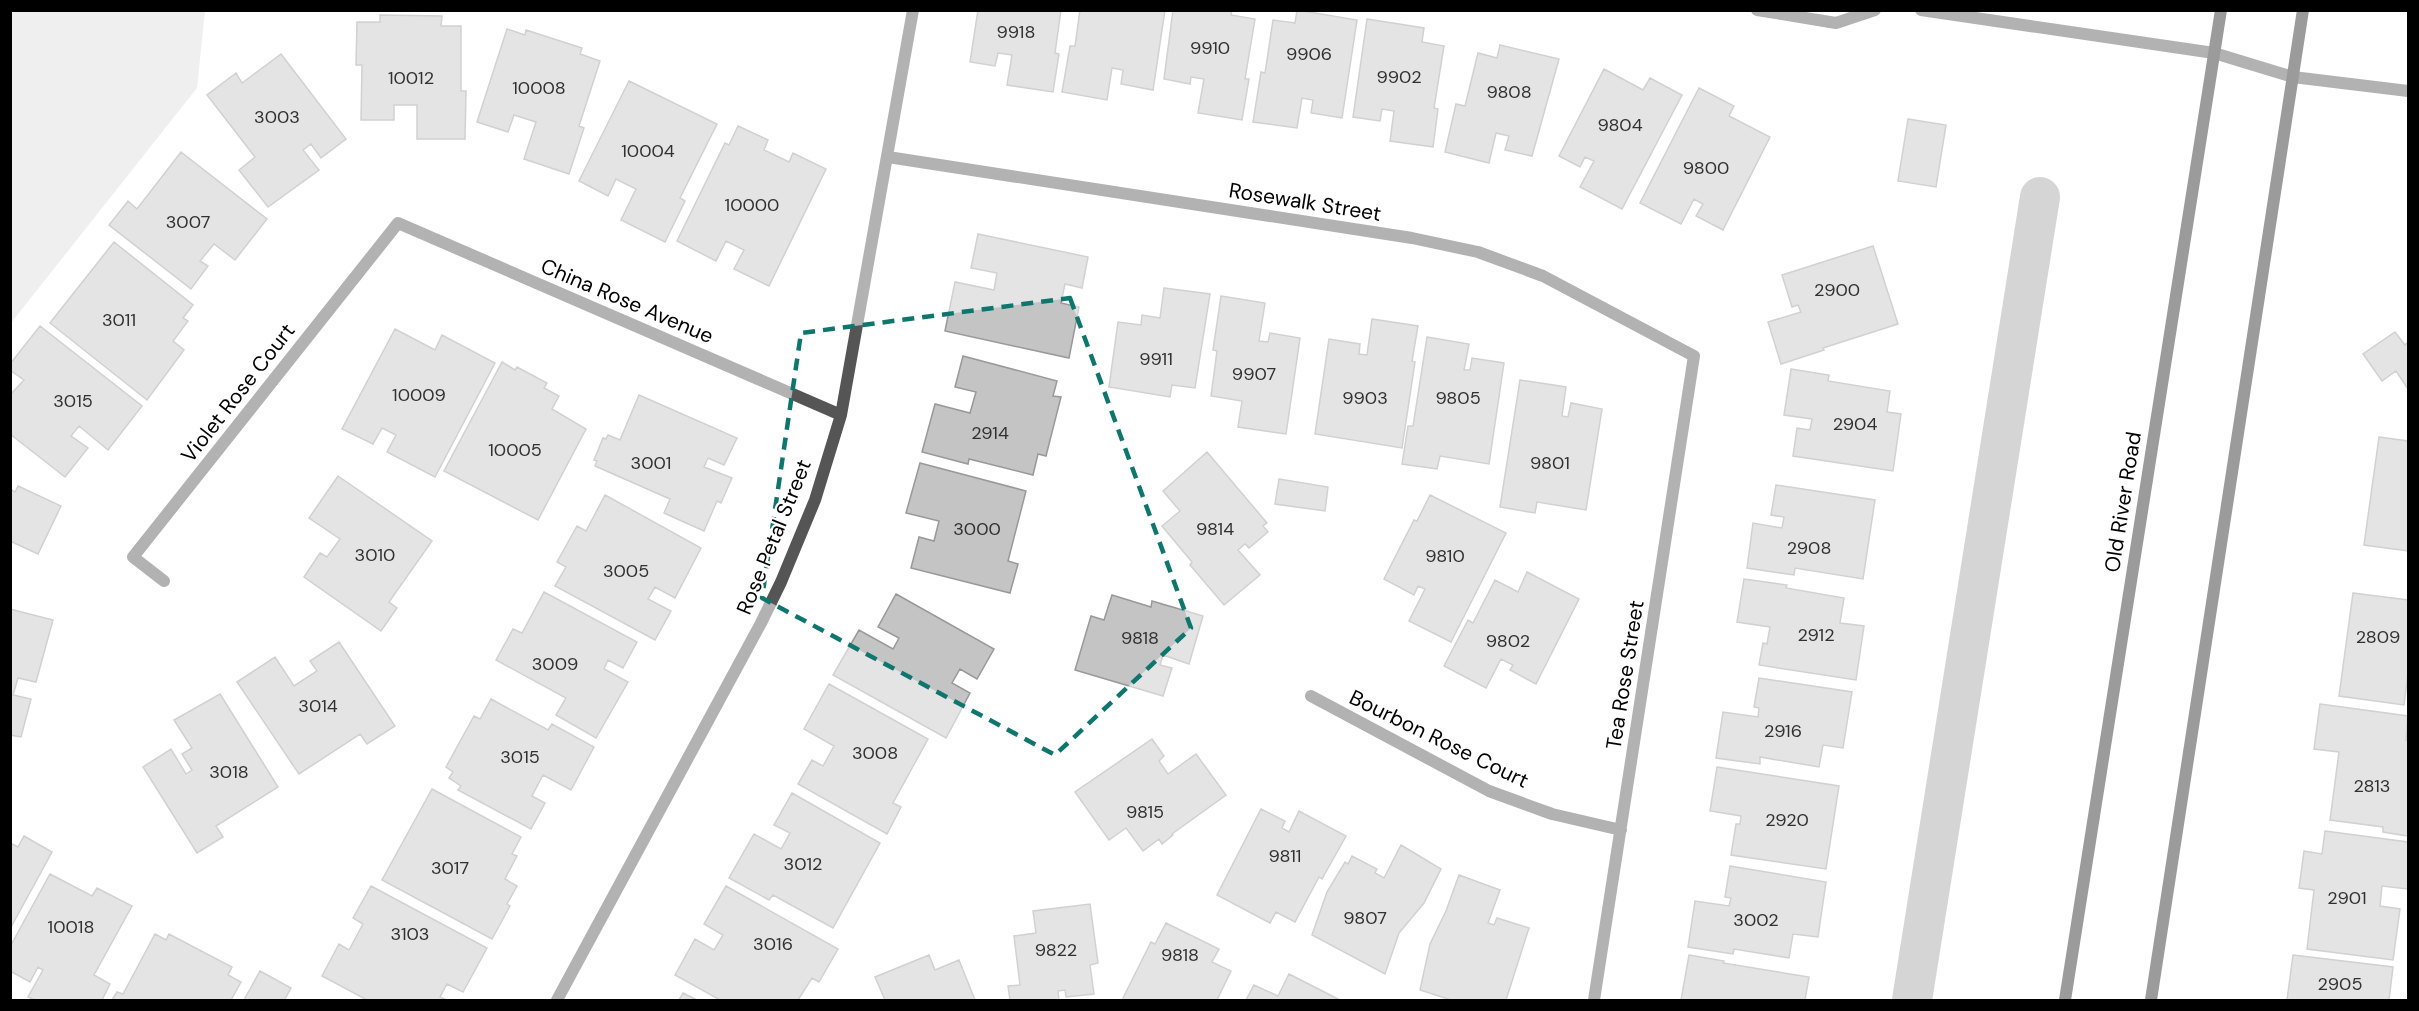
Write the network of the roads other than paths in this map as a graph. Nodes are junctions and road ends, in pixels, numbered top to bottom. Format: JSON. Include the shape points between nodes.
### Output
{"nodes":[{"id":1,"x":913,"y":10,"type":"edge"},
{"id":2,"x":1757,"y":10,"type":"edge"},
{"id":3,"x":1875,"y":10,"type":"edge"},
{"id":4,"x":1921,"y":10,"type":"edge"},
{"id":5,"x":2221,"y":10,"type":"edge"},
{"id":6,"x":2303,"y":10,"type":"edge"},
{"id":7,"x":2214,"y":53,"type":"junction"},
{"id":8,"x":2293,"y":77,"type":"junction"},
{"id":9,"x":2409,"y":91,"type":"edge"},
{"id":10,"x":888,"y":157,"type":"junction"},
{"id":11,"x":398,"y":223,"type":"joint"},
{"id":12,"x":1694,"y":356,"type":"joint"},
{"id":13,"x":841,"y":415,"type":"junction"},
{"id":14,"x":164,"y":580,"type":"dead end"},
{"id":15,"x":1311,"y":696,"type":"dead end"},
{"id":16,"x":1621,"y":830,"type":"junction"},
{"id":17,"x":557,"y":1000,"type":"edge"},
{"id":18,"x":1594,"y":1000,"type":"edge"},
{"id":19,"x":2065,"y":1000,"type":"edge"},
{"id":20,"x":2151,"y":1000,"type":"edge"}],
"edges":[{"from":1,"to":10,"type":"street","name":"Rose Petal Street"},
{"from":2,"to":3,"type":"street","via":[[1836,23]]},
{"from":4,"to":7,"type":"street"},
{"from":5,"to":7,"type":"main road","name":"Old River Road"},
{"from":6,"to":8,"type":"main road"},
{"from":7,"to":8,"type":"street"},
{"from":7,"to":19,"type":"main road","name":"Old River Road"},
{"from":8,"to":9,"type":"street"},
{"from":8,"to":20,"type":"main road"},
{"from":10,"to":12,"type":"street","name":"Rosewalk Street","via":[[1412,238],[1478,252],[1543,276]]},
{"from":10,"to":13,"type":"street","name":"Rose Petal Street"},
{"from":11,"to":13,"type":"street","name":"China Rose Avenue"},
{"from":11,"to":14,"type":"street","name":"Violet Rose Court","via":[[133,556]]},
{"from":12,"to":16,"type":"street","name":"Tea Rose Street"},
{"from":13,"to":17,"type":"street","name":"Rose Petal Street","via":[[815,500],[781,582]]},
{"from":15,"to":16,"type":"street","name":"Bourbon Rose Court","via":[[1489,791],[1552,814]]},
{"from":16,"to":18,"type":"street","name":"Tea Rose Street"}]}
